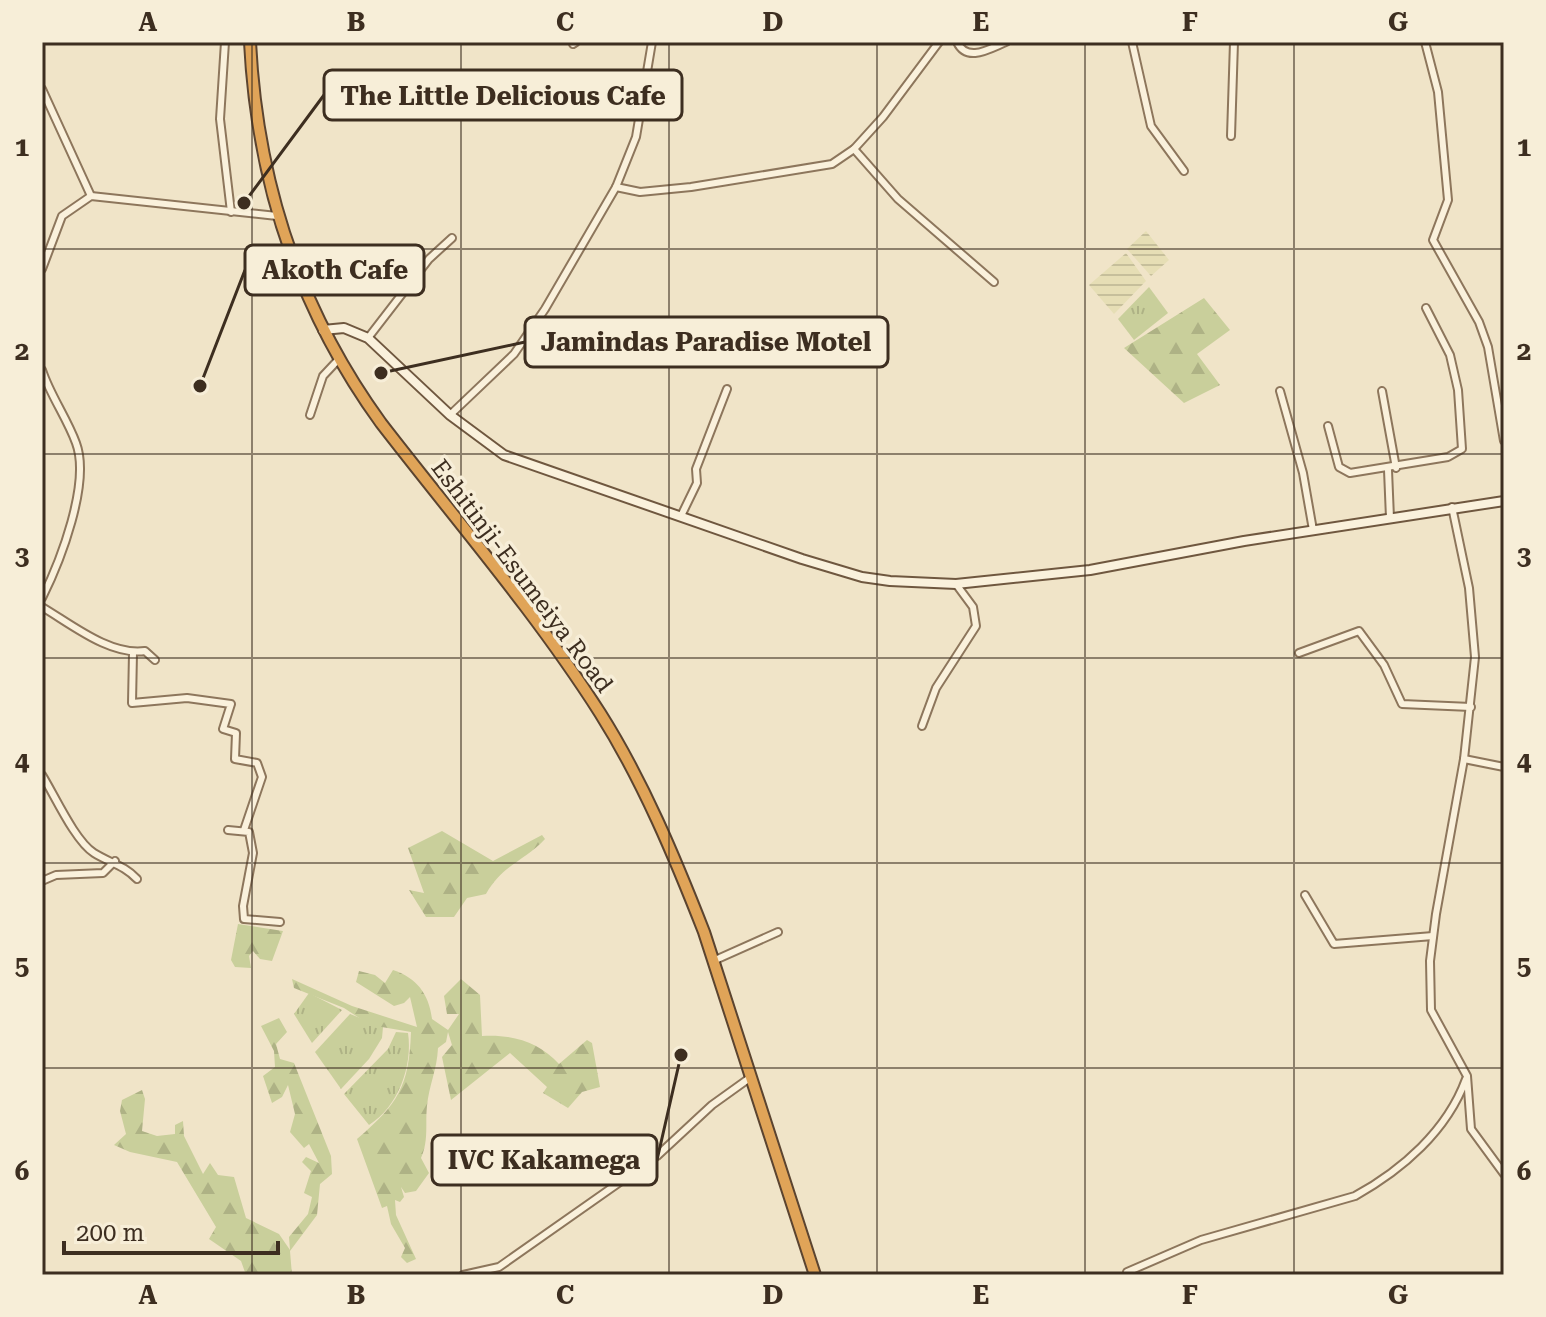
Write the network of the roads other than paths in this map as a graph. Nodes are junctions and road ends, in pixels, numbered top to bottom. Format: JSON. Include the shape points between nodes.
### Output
{"nodes":[{"id":1,"x":225,"y":42,"type":"edge"},
{"id":2,"x":250,"y":42,"type":"edge"},
{"id":3,"x":652,"y":42,"type":"edge"},
{"id":4,"x":939,"y":42,"type":"edge"},
{"id":5,"x":957,"y":42,"type":"edge"},
{"id":6,"x":1006,"y":42,"type":"edge"},
{"id":7,"x":1132,"y":42,"type":"edge"},
{"id":8,"x":1234,"y":42,"type":"edge"},
{"id":9,"x":1425,"y":42,"type":"edge"},
{"id":10,"x":42,"y":89,"type":"edge"},
{"id":11,"x":1231,"y":136,"type":"dead end"},
{"id":12,"x":854,"y":149,"type":"junction"},
{"id":13,"x":1184,"y":171,"type":"dead end"},
{"id":14,"x":616,"y":187,"type":"junction"},
{"id":15,"x":91,"y":196,"type":"junction"},
{"id":16,"x":231,"y":212,"type":"junction"},
{"id":17,"x":277,"y":216,"type":"junction"},
{"id":18,"x":452,"y":238,"type":"dead end"},
{"id":19,"x":42,"y":269,"type":"edge"},
{"id":20,"x":994,"y":282,"type":"dead end"},
{"id":21,"x":1426,"y":308,"type":"dead end"},
{"id":22,"x":323,"y":330,"type":"junction"},
{"id":23,"x":368,"y":338,"type":"junction"},
{"id":24,"x":338,"y":360,"type":"junction"},
{"id":25,"x":42,"y":370,"type":"edge"},
{"id":26,"x":727,"y":389,"type":"dead end"},
{"id":27,"x":1280,"y":391,"type":"dead end"},
{"id":28,"x":1382,"y":391,"type":"dead end"},
{"id":29,"x":310,"y":415,"type":"dead end"},
{"id":30,"x":450,"y":415,"type":"junction"},
{"id":31,"x":1328,"y":426,"type":"dead end"},
{"id":32,"x":1504,"y":441,"type":"edge"},
{"id":33,"x":1396,"y":468,"type":"junction"},
{"id":34,"x":1388,"y":470,"type":"junction"},
{"id":35,"x":1504,"y":501,"type":"edge"},
{"id":36,"x":1452,"y":507,"type":"junction"},
{"id":37,"x":681,"y":516,"type":"junction"},
{"id":38,"x":1390,"y":518,"type":"junction"},
{"id":39,"x":1313,"y":530,"type":"junction"},
{"id":40,"x":956,"y":584,"type":"junction"},
{"id":41,"x":42,"y":598,"type":"edge"},
{"id":42,"x":42,"y":607,"type":"edge"},
{"id":43,"x":133,"y":653,"type":"junction"},
{"id":44,"x":1299,"y":653,"type":"dead end"},
{"id":45,"x":155,"y":660,"type":"dead end"},
{"id":46,"x":1471,"y":707,"type":"junction"},
{"id":47,"x":922,"y":726,"type":"dead end"},
{"id":48,"x":1464,"y":759,"type":"junction"},
{"id":49,"x":1504,"y":767,"type":"edge"},
{"id":50,"x":42,"y":775,"type":"edge"},
{"id":51,"x":228,"y":830,"type":"dead end"},
{"id":52,"x":244,"y":830,"type":"junction"},
{"id":53,"x":115,"y":861,"type":"junction"},
{"id":54,"x":137,"y":879,"type":"dead end"},
{"id":55,"x":42,"y":881,"type":"edge"},
{"id":56,"x":1305,"y":895,"type":"dead end"},
{"id":57,"x":280,"y":922,"type":"dead end"},
{"id":58,"x":778,"y":932,"type":"dead end"},
{"id":59,"x":1433,"y":936,"type":"junction"},
{"id":60,"x":713,"y":961,"type":"junction"},
{"id":61,"x":1467,"y":1076,"type":"junction"},
{"id":62,"x":751,"y":1077,"type":"junction"},
{"id":63,"x":1504,"y":1174,"type":"edge"},
{"id":64,"x":499,"y":1267,"type":"junction"},
{"id":65,"x":1127,"y":1272,"type":"dead end"},
{"id":66,"x":463,"y":1275,"type":"edge"},
{"id":67,"x":503,"y":1275,"type":"edge"},
{"id":68,"x":815,"y":1275,"type":"edge"}],
"edges":[{"from":1,"to":16,"type":"street","via":[[220,119]]},
{"from":2,"to":17,"type":"highway","name":"Eshitinji-Esumeiya Road","via":[[259,138]]},
{"from":3,"to":14,"type":"street","via":[[636,137]]},
{"from":4,"to":12,"type":"street"},
{"from":5,"to":6,"type":"street","via":[[971,54]]},
{"from":7,"to":13,"type":"street","via":[[1151,126]]},
{"from":8,"to":11,"type":"street"},
{"from":9,"to":32,"type":"street","via":[[1438,92],[1448,200],[1433,240],[1488,347]]},
{"from":10,"to":15,"type":"street"},
{"from":12,"to":14,"type":"street","via":[[832,164],[807,171],[640,192]]},
{"from":12,"to":20,"type":"street","via":[[898,199]]},
{"from":14,"to":30,"type":"street","via":[[514,354]]},
{"from":15,"to":16,"type":"street"},
{"from":15,"to":19,"type":"street","via":[[62,216]]},
{"from":16,"to":17,"type":"street"},
{"from":17,"to":22,"type":"highway","name":"Eshitinji-Esumeiya Road"},
{"from":18,"to":23,"type":"street","via":[[429,259]]},
{"from":21,"to":33,"type":"street","via":[[1450,355],[1462,449],[1456,455]]},
{"from":22,"to":23,"type":"street","via":[[344,328]]},
{"from":22,"to":24,"type":"highway","name":"Eshitinji-Esumeiya Road"},
{"from":23,"to":30,"type":"street"},
{"from":24,"to":29,"type":"street","via":[[323,376]]},
{"from":24,"to":60,"type":"highway","name":"Eshitinji-Esumeiya Road","via":[[602,717],[684,880]]},
{"from":25,"to":41,"type":"street","via":[[77,446],[80,477],[71,520]]},
{"from":26,"to":37,"type":"street"},
{"from":27,"to":39,"type":"street"},
{"from":28,"to":33,"type":"street"},
{"from":30,"to":37,"type":"street","via":[[504,455]]},
{"from":31,"to":34,"type":"street","via":[[1342,470]]},
{"from":33,"to":34,"type":"street"},
{"from":34,"to":38,"type":"street"},
{"from":35,"to":36,"type":"street"},
{"from":36,"to":38,"type":"street"},
{"from":36,"to":46,"type":"street","via":[[1469,588],[1475,657]]},
{"from":37,"to":40,"type":"street","via":[[862,577]]},
{"from":38,"to":39,"type":"street"},
{"from":39,"to":40,"type":"street","via":[[1090,570]]},
{"from":40,"to":47,"type":"street","via":[[973,607],[976,626],[936,688]]},
{"from":42,"to":43,"type":"street"},
{"from":43,"to":45,"type":"street","via":[[145,651]]},
{"from":43,"to":52,"type":"street","via":[[132,703],[187,698],[231,704],[223,729],[236,733],[235,759],[257,763],[262,777]]},
{"from":44,"to":46,"type":"street","via":[[1359,631],[1384,665],[1402,704]]},
{"from":46,"to":48,"type":"street"},
{"from":48,"to":49,"type":"street"},
{"from":48,"to":59,"type":"street"},
{"from":50,"to":53,"type":"street","via":[[83,842],[93,853]]},
{"from":51,"to":52,"type":"street"},
{"from":52,"to":57,"type":"street","via":[[253,853],[244,919]]},
{"from":53,"to":54,"type":"street"},
{"from":53,"to":55,"type":"street","via":[[103,873],[56,875]]},
{"from":56,"to":59,"type":"street","via":[[1334,944]]},
{"from":58,"to":60,"type":"street"},
{"from":59,"to":61,"type":"street","via":[[1431,1010]]},
{"from":60,"to":62,"type":"highway","name":"Eshitinji-Esumeiya Road"},
{"from":61,"to":63,"type":"street","via":[[1471,1129]]},
{"from":61,"to":65,"type":"street","via":[[1444,1123],[1371,1187],[1201,1240]]},
{"from":62,"to":64,"type":"street","via":[[657,1156]]},
{"from":62,"to":68,"type":"highway","name":"Eshitinji-Esumeiya Road"},
{"from":64,"to":66,"type":"street"},
{"from":64,"to":67,"type":"street"}]}
